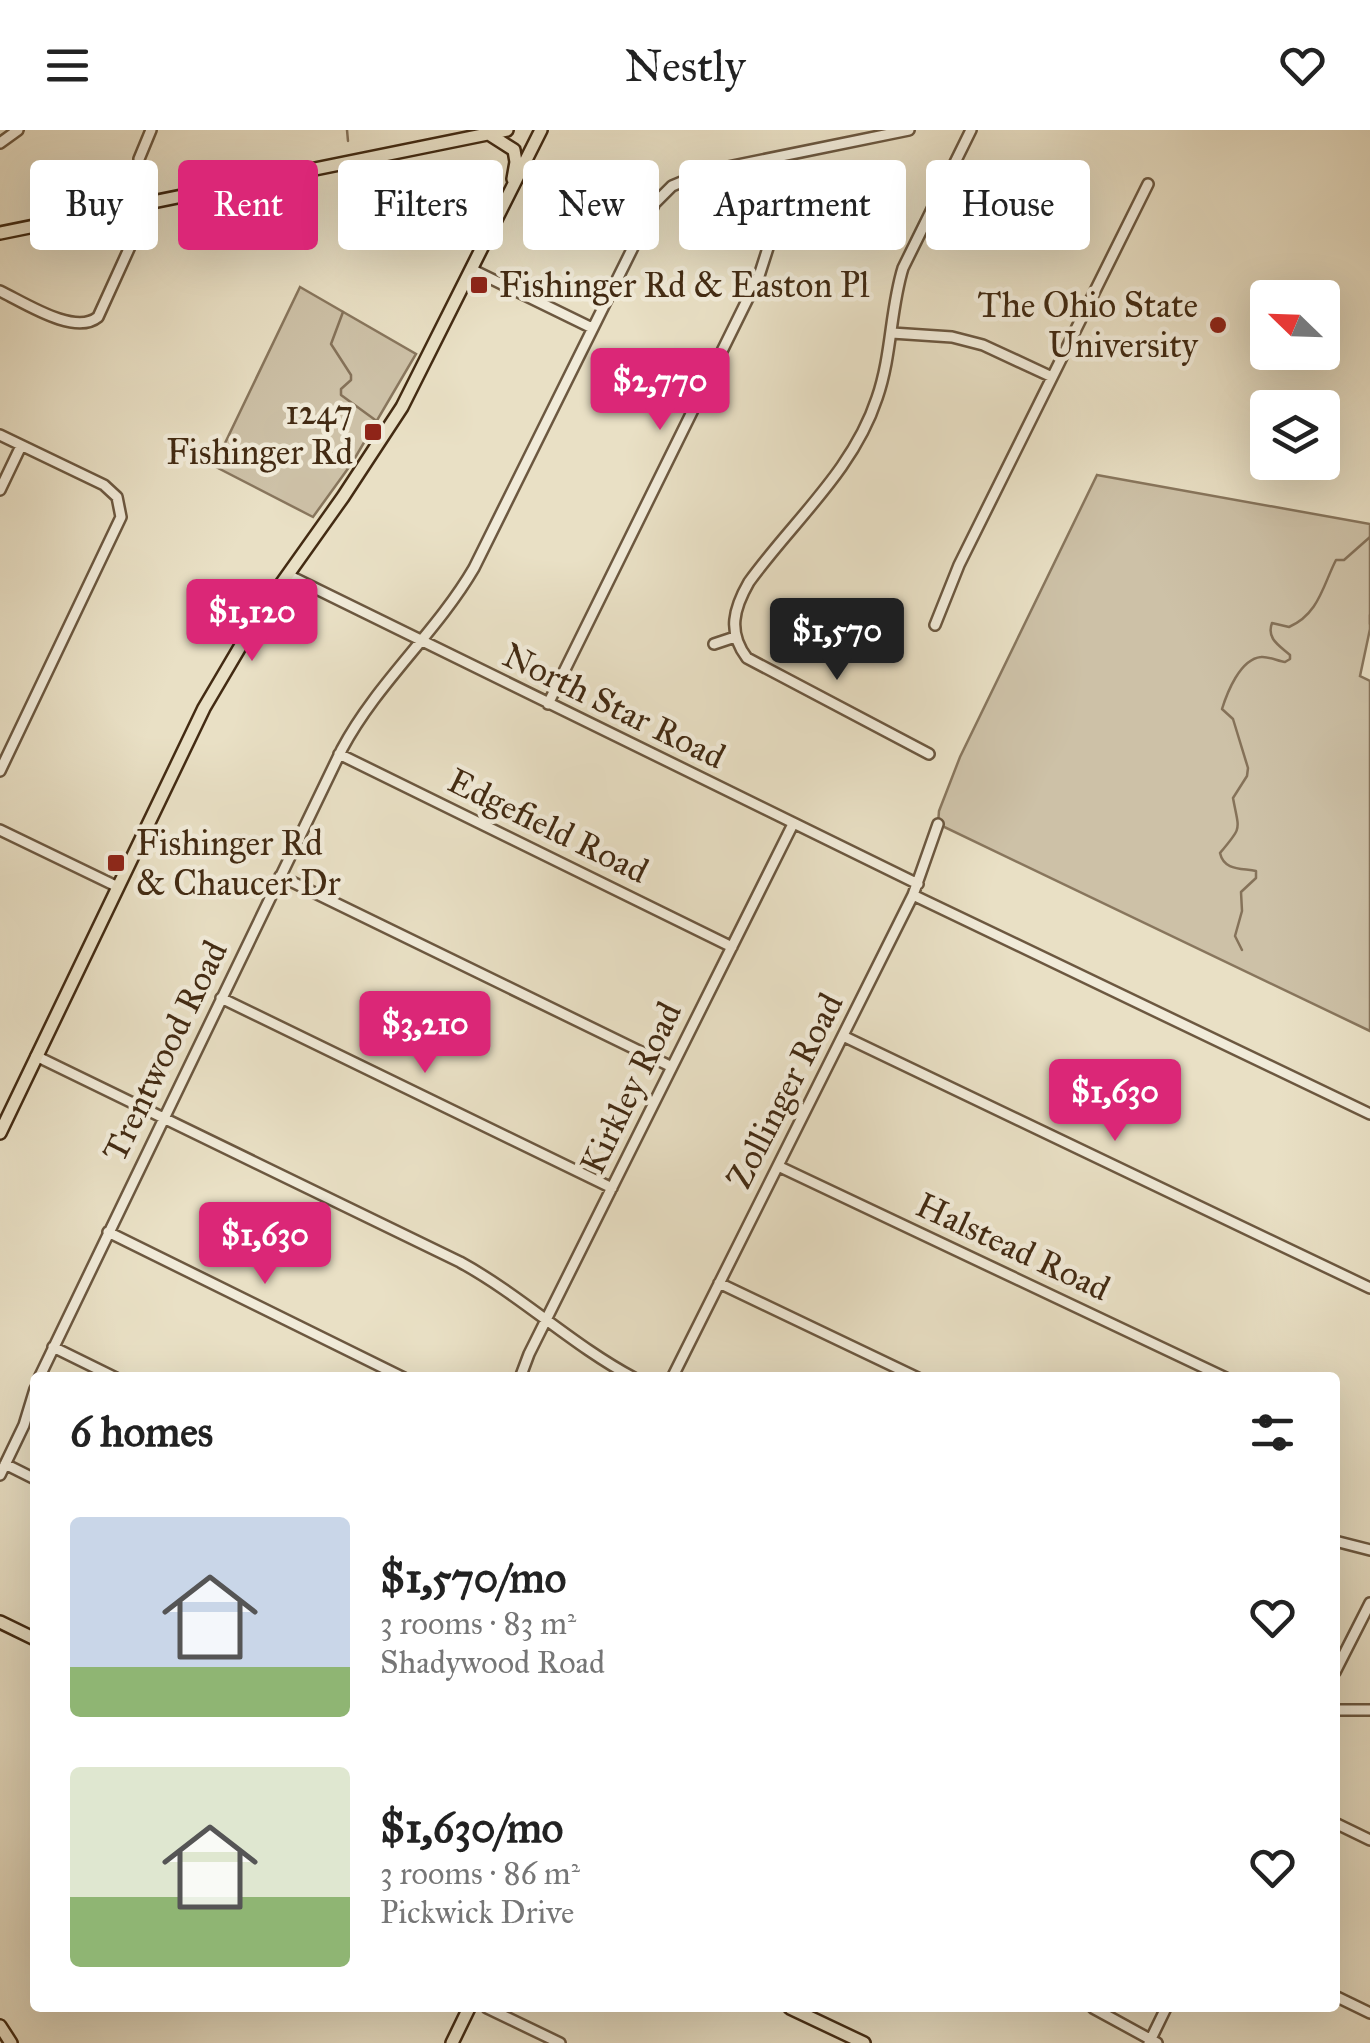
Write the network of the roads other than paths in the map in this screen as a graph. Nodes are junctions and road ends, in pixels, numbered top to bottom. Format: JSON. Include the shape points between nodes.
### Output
{"nodes":[{"id":1,"x":18,"y":130,"type":"edge"},
{"id":2,"x":151,"y":130,"type":"edge"},
{"id":3,"x":506,"y":130,"type":"edge"},
{"id":4,"x":541,"y":130,"type":"edge"},
{"id":5,"x":909,"y":130,"type":"edge"},
{"id":6,"x":971,"y":130,"type":"edge"},
{"id":7,"x":489,"y":134,"type":"junction"},
{"id":8,"x":0,"y":144,"type":"edge"},
{"id":9,"x":770,"y":158,"type":"junction"},
{"id":10,"x":139,"y":160,"type":"edge"},
{"id":11,"x":957,"y":160,"type":"edge"},
{"id":12,"x":1148,"y":184,"type":"dead end"},
{"id":13,"x":510,"y":195,"type":"junction"},
{"id":14,"x":158,"y":201,"type":"edge"},
{"id":15,"x":926,"y":223,"type":"edge"},
{"id":16,"x":30,"y":227,"type":"edge"},
{"id":17,"x":0,"y":233,"type":"edge"},
{"id":18,"x":129,"y":250,"type":"edge"},
{"id":19,"x":473,"y":270,"type":"junction"},
{"id":20,"x":0,"y":291,"type":"edge"},
{"id":21,"x":592,"y":328,"type":"junction"},
{"id":22,"x":892,"y":333,"type":"junction"},
{"id":23,"x":1052,"y":377,"type":"junction"},
{"id":24,"x":0,"y":435,"type":"edge"},
{"id":25,"x":22,"y":446,"type":"junction"},
{"id":26,"x":0,"y":490,"type":"edge"},
{"id":27,"x":288,"y":574,"type":"junction"},
{"id":28,"x":935,"y":625,"type":"dead end"},
{"id":29,"x":735,"y":638,"type":"junction"},
{"id":30,"x":420,"y":642,"type":"junction"},
{"id":31,"x":714,"y":644,"type":"dead end"},
{"id":32,"x":548,"y":704,"type":"junction"},
{"id":33,"x":339,"y":754,"type":"junction"},
{"id":34,"x":929,"y":754,"type":"dead end"},
{"id":35,"x":0,"y":771,"type":"edge"},
{"id":36,"x":793,"y":824,"type":"junction"},
{"id":37,"x":938,"y":824,"type":"dead end"},
{"id":38,"x":0,"y":830,"type":"edge"},
{"id":39,"x":280,"y":876,"type":"junction"},
{"id":40,"x":918,"y":884,"type":"junction"},
{"id":41,"x":118,"y":887,"type":"junction"},
{"id":42,"x":913,"y":895,"type":"junction"},
{"id":43,"x":732,"y":946,"type":"junction"},
{"id":44,"x":221,"y":998,"type":"junction"},
{"id":45,"x":843,"y":1036,"type":"junction"},
{"id":46,"x":36,"y":1056,"type":"junction"},
{"id":47,"x":672,"y":1067,"type":"junction"},
{"id":48,"x":1370,"y":1114,"type":"edge"},
{"id":49,"x":164,"y":1117,"type":"junction"},
{"id":50,"x":0,"y":1133,"type":"edge"},
{"id":51,"x":778,"y":1166,"type":"junction"},
{"id":52,"x":612,"y":1188,"type":"junction"},
{"id":53,"x":108,"y":1232,"type":"junction"},
{"id":54,"x":719,"y":1283,"type":"junction"},
{"id":55,"x":1370,"y":1288,"type":"edge"},
{"id":56,"x":546,"y":1318,"type":"junction"},
{"id":57,"x":53,"y":1347,"type":"junction"},
{"id":58,"x":42,"y":1372,"type":"edge"},
{"id":59,"x":104,"y":1372,"type":"edge"},
{"id":60,"x":392,"y":1372,"type":"edge"},
{"id":61,"x":523,"y":1372,"type":"edge"},
{"id":62,"x":624,"y":1372,"type":"edge"},
{"id":63,"x":675,"y":1372,"type":"edge"},
{"id":64,"x":905,"y":1372,"type":"edge"},
{"id":65,"x":1213,"y":1372,"type":"edge"},
{"id":66,"x":30,"y":1406,"type":"edge"},
{"id":67,"x":5,"y":1464,"type":"junction"},
{"id":68,"x":0,"y":1474,"type":"edge"},
{"id":69,"x":30,"y":1476,"type":"edge"},
{"id":70,"x":1340,"y":1541,"type":"edge"},
{"id":71,"x":1370,"y":1550,"type":"edge"},
{"id":72,"x":1370,"y":1602,"type":"edge"},
{"id":73,"x":0,"y":1622,"type":"edge"},
{"id":74,"x":30,"y":1637,"type":"edge"},
{"id":75,"x":1340,"y":1662,"type":"edge"},
{"id":76,"x":1340,"y":1710,"type":"edge"},
{"id":77,"x":1370,"y":1710,"type":"edge"},
{"id":78,"x":1340,"y":1825,"type":"edge"},
{"id":79,"x":1370,"y":1840,"type":"edge"},
{"id":80,"x":1340,"y":1998,"type":"edge"},
{"id":81,"x":467,"y":2012,"type":"edge"},
{"id":82,"x":494,"y":2012,"type":"edge"},
{"id":83,"x":798,"y":2012,"type":"edge"},
{"id":84,"x":1101,"y":2012,"type":"edge"},
{"id":85,"x":1164,"y":2012,"type":"edge"},
{"id":86,"x":1370,"y":2013,"type":"edge"},
{"id":87,"x":0,"y":2026,"type":"edge"},
{"id":88,"x":1152,"y":2042,"type":"edge"},
{"id":89,"x":11,"y":2043,"type":"edge"},
{"id":90,"x":452,"y":2043,"type":"edge"},
{"id":91,"x":560,"y":2043,"type":"edge"},
{"id":92,"x":864,"y":2043,"type":"edge"}],
"edges":[{"from":1,"to":8,"type":"street"},
{"from":2,"to":10,"type":"street"},
{"from":3,"to":7,"type":"main road"},
{"from":4,"to":13,"type":"main road"},
{"from":5,"to":9,"type":"street","name":"Trentwood Road"},
{"from":6,"to":11,"type":"street"},
{"from":7,"to":13,"type":"main road","via":[[516,154]]},
{"from":7,"to":14,"type":"main road"},
{"from":9,"to":21,"type":"street","name":"Trentwood Road","via":[[686,178],[663,194]]},
{"from":9,"to":32,"type":"street","via":[[775,226],[760,276]]},
{"from":12,"to":23,"type":"street"},
{"from":13,"to":19,"type":"main road"},
{"from":15,"to":22,"type":"street","via":[[903,268]]},
{"from":16,"to":17,"type":"main road"},
{"from":18,"to":20,"type":"street","via":[[90,323],[72,324]]},
{"from":19,"to":21,"type":"street"},
{"from":19,"to":27,"type":"main road","via":[[386,434]]},
{"from":21,"to":30,"type":"street","name":"Trentwood Road","via":[[474,568]]},
{"from":22,"to":23,"type":"street","via":[[983,345]]},
{"from":22,"to":29,"type":"street","via":[[877,400],[850,456],[749,582],[734,614]]},
{"from":23,"to":28,"type":"street"},
{"from":24,"to":25,"type":"street"},
{"from":25,"to":26,"type":"street"},
{"from":25,"to":35,"type":"street","via":[[104,485],[120,503],[121,517]]},
{"from":27,"to":30,"type":"street","name":"North Star Road"},
{"from":27,"to":41,"type":"main road","via":[[213,692]]},
{"from":29,"to":31,"type":"street"},
{"from":29,"to":34,"type":"street","via":[[747,658]]},
{"from":30,"to":32,"type":"street","name":"North Star Road"},
{"from":30,"to":33,"type":"street","name":"Trentwood Road"},
{"from":32,"to":36,"type":"street","name":"North Star Road"},
{"from":33,"to":39,"type":"street","name":"Trentwood Road"},
{"from":33,"to":43,"type":"street","name":"Edgefield Road"},
{"from":36,"to":40,"type":"street","name":"North Star Road"},
{"from":36,"to":43,"type":"street","name":"Kirkley Road"},
{"from":37,"to":40,"type":"street","name":"Zollinger Road"},
{"from":38,"to":41,"type":"street"},
{"from":39,"to":44,"type":"street","name":"Trentwood Road"},
{"from":39,"to":47,"type":"street"},
{"from":40,"to":42,"type":"street","name":"Zollinger Road"},
{"from":41,"to":46,"type":"main road"},
{"from":42,"to":45,"type":"street","name":"Zollinger Road"},
{"from":42,"to":48,"type":"street"},
{"from":43,"to":47,"type":"street","name":"Kirkley Road"},
{"from":44,"to":49,"type":"street","name":"Trentwood Road"},
{"from":44,"to":52,"type":"street"},
{"from":45,"to":51,"type":"street","name":"Zollinger Road"},
{"from":45,"to":55,"type":"street"},
{"from":46,"to":49,"type":"street"},
{"from":46,"to":50,"type":"main road"},
{"from":47,"to":52,"type":"street","name":"Kirkley Road"},
{"from":49,"to":53,"type":"street","name":"Trentwood Road"},
{"from":49,"to":56,"type":"street","via":[[460,1262]]},
{"from":51,"to":54,"type":"street","name":"Zollinger Road"},
{"from":51,"to":65,"type":"street","name":"Halstead Road"},
{"from":52,"to":56,"type":"street","name":"Kirkley Road"},
{"from":53,"to":57,"type":"street","name":"Trentwood Road"},
{"from":53,"to":60,"type":"street"},
{"from":54,"to":63,"type":"street","name":"Zollinger Road"},
{"from":54,"to":64,"type":"street"},
{"from":56,"to":61,"type":"street","name":"Kirkley Road"},
{"from":56,"to":62,"type":"street"},
{"from":57,"to":58,"type":"street","name":"Trentwood Road"},
{"from":57,"to":59,"type":"street"},
{"from":66,"to":67,"type":"street"},
{"from":67,"to":68,"type":"street"},
{"from":67,"to":69,"type":"street"},
{"from":70,"to":71,"type":"street"},
{"from":72,"to":75,"type":"street"},
{"from":73,"to":74,"type":"main road"},
{"from":76,"to":77,"type":"street"},
{"from":78,"to":79,"type":"street"},
{"from":80,"to":86,"type":"street"},
{"from":81,"to":90,"type":"main road"},
{"from":82,"to":91,"type":"street"},
{"from":83,"to":92,"type":"main road"},
{"from":84,"to":88,"type":"street"},
{"from":85,"to":88,"type":"street"},
{"from":87,"to":89,"type":"main road"}]}
